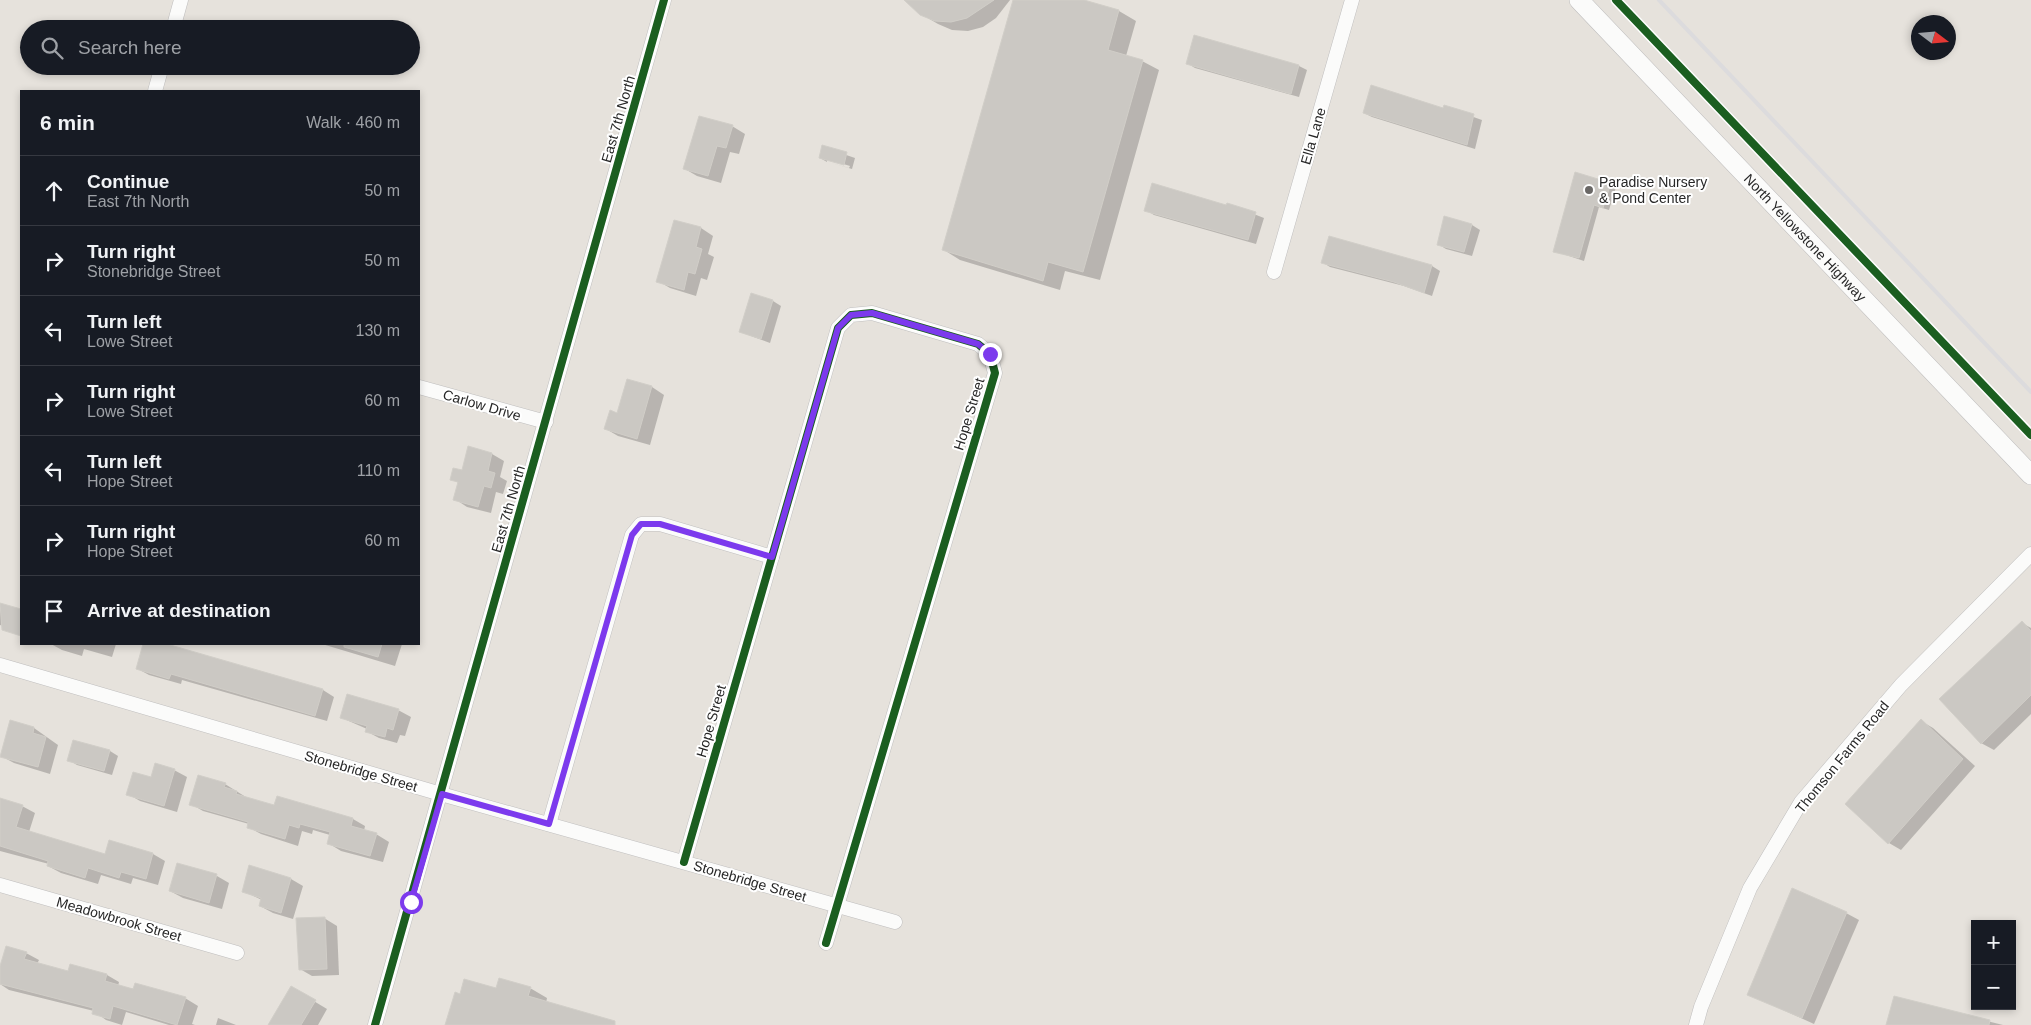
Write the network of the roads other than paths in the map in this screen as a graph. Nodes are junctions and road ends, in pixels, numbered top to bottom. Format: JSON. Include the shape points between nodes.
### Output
{"nodes":[{"id":1,"x":181,"y":0,"type":"edge"},
{"id":2,"x":664,"y":0,"type":"edge"},
{"id":3,"x":1352,"y":0,"type":"edge"},
{"id":4,"x":1579,"y":0,"type":"edge"},
{"id":5,"x":175,"y":20,"type":"edge"},
{"id":6,"x":159,"y":75,"type":"edge"},
{"id":7,"x":155,"y":90,"type":"edge"},
{"id":8,"x":1274,"y":272,"type":"dead end"},
{"id":9,"x":420,"y":387,"type":"edge"},
{"id":10,"x":546,"y":422,"type":"junction"},
{"id":11,"x":2031,"y":475,"type":"edge"},
{"id":12,"x":2031,"y":554,"type":"edge"},
{"id":13,"x":772,"y":557,"type":"junction"},
{"id":14,"x":0,"y":666,"type":"edge"},
{"id":15,"x":442,"y":794,"type":"junction"},
{"id":16,"x":549,"y":824,"type":"junction"},
{"id":17,"x":684,"y":862,"type":"junction"},
{"id":18,"x":0,"y":885,"type":"edge"},
{"id":19,"x":837,"y":905,"type":"junction"},
{"id":20,"x":895,"y":922,"type":"dead end"},
{"id":21,"x":826,"y":943,"type":"dead end"},
{"id":22,"x":238,"y":953,"type":"dead end"},
{"id":23,"x":375,"y":1025,"type":"edge"},
{"id":24,"x":1696,"y":1025,"type":"edge"}],
"edges":[{"from":1,"to":5,"type":"street"},
{"from":2,"to":10,"type":"street","name":"East 7th North"},
{"from":3,"to":8,"type":"street","name":"Ella Lane"},
{"from":4,"to":11,"type":"main road","name":"North Yellowstone Highway"},
{"from":6,"to":7,"type":"street"},
{"from":9,"to":10,"type":"street","name":"Carlow Drive"},
{"from":10,"to":15,"type":"street","name":"East 7th North"},
{"from":12,"to":24,"type":"street","name":"Thomson Farms Road","via":[[1900,685],[1802,802],[1750,888]]},
{"from":13,"to":16,"type":"street","via":[[660,524],[641,524],[632,535]]},
{"from":13,"to":17,"type":"street","name":"Hope Street"},
{"from":13,"to":19,"type":"street","name":"Hope Street","via":[[838,328],[851,315],[872,313],[978,344],[990,354],[995,373]]},
{"from":14,"to":15,"type":"street","name":"Stonebridge Street"},
{"from":15,"to":16,"type":"street","name":"Stonebridge Street"},
{"from":15,"to":23,"type":"street","name":"East 7th North"},
{"from":16,"to":17,"type":"street","name":"Stonebridge Street"},
{"from":17,"to":19,"type":"street","name":"Stonebridge Street"},
{"from":18,"to":22,"type":"street","name":"Meadowbrook Street"},
{"from":19,"to":20,"type":"street","name":"Stonebridge Street"},
{"from":19,"to":21,"type":"street","name":"Hope Street"}]}
